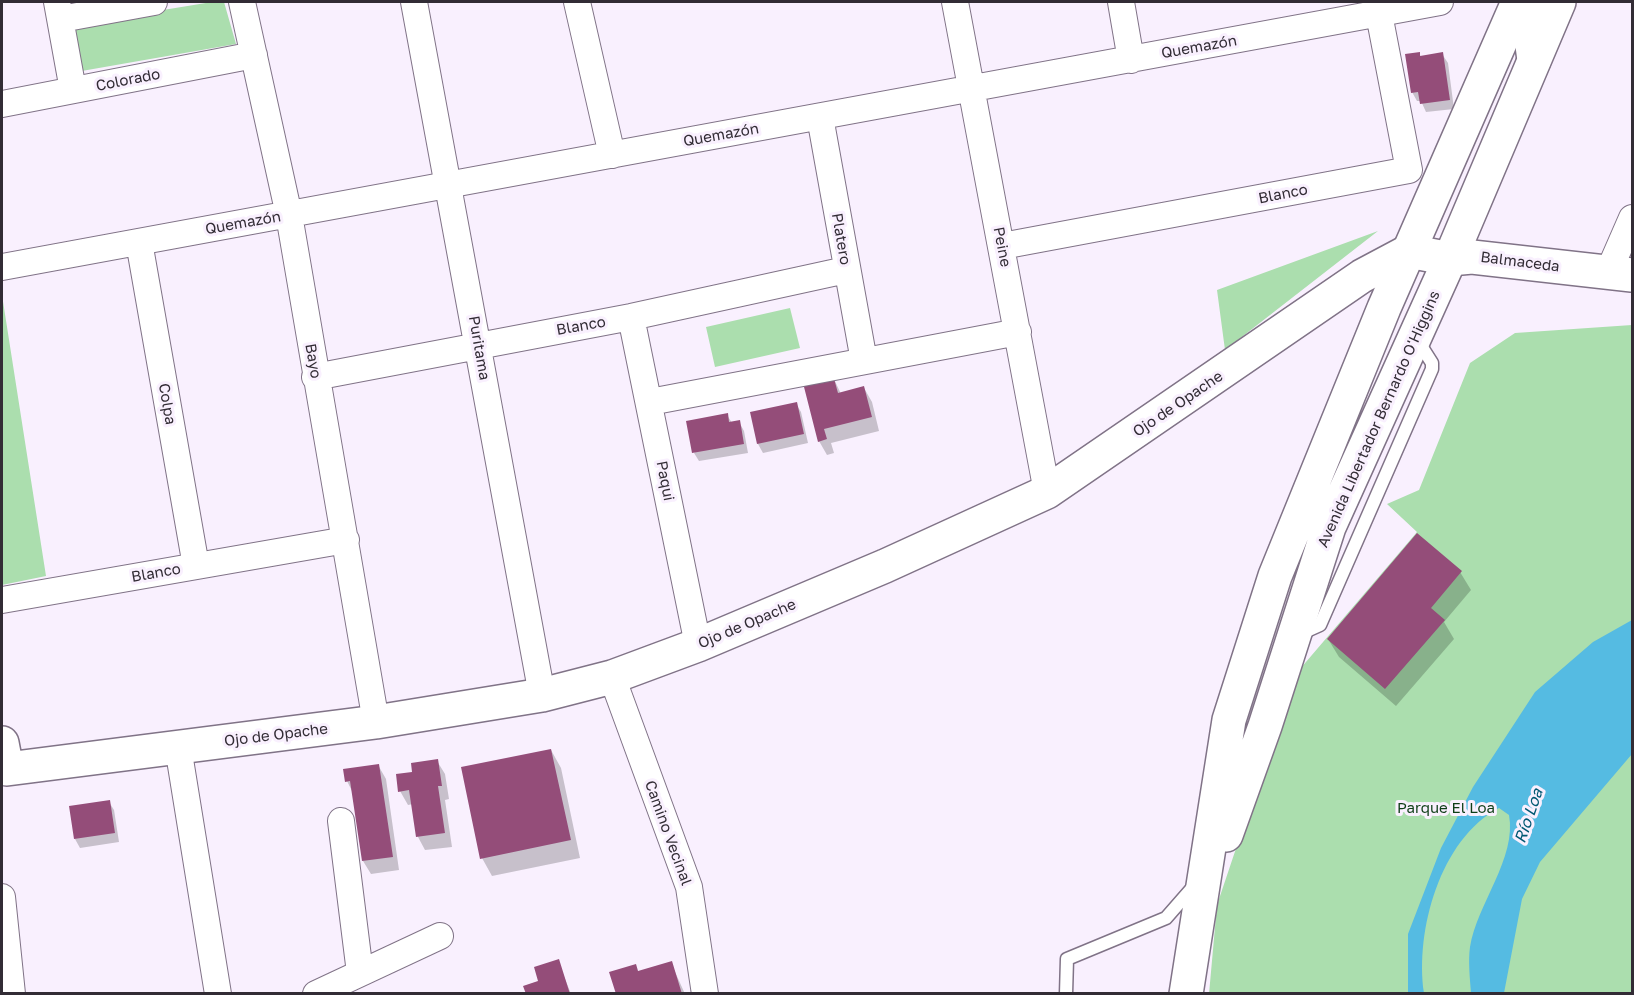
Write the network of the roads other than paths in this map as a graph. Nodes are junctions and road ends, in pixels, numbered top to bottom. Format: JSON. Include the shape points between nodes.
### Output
{"nodes":[{"id":1,"x":154,"y":2,"type":"edge"},
{"id":2,"x":242,"y":2,"type":"edge"},
{"id":3,"x":414,"y":2,"type":"edge"},
{"id":4,"x":578,"y":2,"type":"edge"},
{"id":5,"x":955,"y":2,"type":"edge"},
{"id":6,"x":1122,"y":2,"type":"edge"},
{"id":7,"x":1440,"y":2,"type":"edge"},
{"id":8,"x":1497,"y":2,"type":"edge"},
{"id":9,"x":1518,"y":2,"type":"edge"},
{"id":10,"x":1526,"y":2,"type":"edge"},
{"id":11,"x":1559,"y":2,"type":"edge"},
{"id":12,"x":59,"y":10,"type":"edge"},
{"id":13,"x":1379,"y":14,"type":"junction"},
{"id":14,"x":1503,"y":35,"type":"junction"},
{"id":15,"x":254,"y":55,"type":"junction"},
{"id":16,"x":1131,"y":60,"type":"junction"},
{"id":17,"x":1534,"y":60,"type":"junction"},
{"id":18,"x":972,"y":89,"type":"junction"},
{"id":19,"x":73,"y":90,"type":"junction"},
{"id":20,"x":2,"y":104,"type":"edge"},
{"id":21,"x":820,"y":117,"type":"junction"},
{"id":22,"x":612,"y":155,"type":"junction"},
{"id":23,"x":449,"y":185,"type":"junction"},
{"id":24,"x":289,"y":214,"type":"junction"},
{"id":25,"x":1632,"y":218,"type":"edge"},
{"id":26,"x":1627,"y":241,"type":"edge"},
{"id":27,"x":139,"y":242,"type":"junction"},
{"id":28,"x":1002,"y":246,"type":"junction"},
{"id":29,"x":1408,"y":251,"type":"junction"},
{"id":30,"x":1450,"y":259,"type":"junction"},
{"id":31,"x":2,"y":267,"type":"edge"},
{"id":32,"x":846,"y":270,"type":"junction"},
{"id":33,"x":1620,"y":274,"type":"edge"},
{"id":34,"x":631,"y":317,"type":"junction"},
{"id":35,"x":1018,"y":332,"type":"junction"},
{"id":36,"x":478,"y":344,"type":"junction"},
{"id":37,"x":864,"y":361,"type":"junction"},
{"id":38,"x":315,"y":377,"type":"junction"},
{"id":39,"x":650,"y":402,"type":"junction"},
{"id":40,"x":1047,"y":492,"type":"junction"},
{"id":41,"x":346,"y":540,"type":"junction"},
{"id":42,"x":196,"y":566,"type":"junction"},
{"id":43,"x":2,"y":600,"type":"edge"},
{"id":44,"x":698,"y":645,"type":"junction"},
{"id":45,"x":612,"y":677,"type":"junction"},
{"id":46,"x":542,"y":695,"type":"junction"},
{"id":47,"x":376,"y":722,"type":"junction"},
{"id":48,"x":178,"y":747,"type":"junction"},
{"id":49,"x":3,"y":761,"type":"edge"},
{"id":50,"x":341,"y":820,"type":"dead end"},
{"id":51,"x":1205,"y":874,"type":"junction"},
{"id":52,"x":2,"y":897,"type":"edge"},
{"id":53,"x":1199,"y":913,"type":"junction"},
{"id":54,"x":440,"y":936,"type":"dead end"},
{"id":55,"x":360,"y":973,"type":"junction"},
{"id":56,"x":1187,"y":992,"type":"edge"},
{"id":57,"x":12,"y":993,"type":"edge"},
{"id":58,"x":218,"y":993,"type":"edge"},
{"id":59,"x":316,"y":993,"type":"edge"},
{"id":60,"x":705,"y":993,"type":"edge"},
{"id":61,"x":1066,"y":993,"type":"edge"}],
"edges":[{"from":1,"to":12,"type":"street"},
{"from":2,"to":15,"type":"street","name":"Bayo"},
{"from":3,"to":23,"type":"street","name":"Puritama"},
{"from":4,"to":22,"type":"street"},
{"from":5,"to":18,"type":"street","name":"Peine"},
{"from":6,"to":16,"type":"street"},
{"from":7,"to":13,"type":"street","name":"Quemazón"},
{"from":8,"to":14,"type":"main road"},
{"from":9,"to":14,"type":"main road","name":"Avenida Libertador Bernardo O'Higgins"},
{"from":10,"to":17,"type":"main road"},
{"from":11,"to":17,"type":"main road","name":"Avenida Libertador Bernardo O'Higgins"},
{"from":12,"to":19,"type":"street"},
{"from":13,"to":16,"type":"street","name":"Quemazón"},
{"from":13,"to":28,"type":"street","name":"Blanco","via":[[1409,170]]},
{"from":14,"to":29,"type":"main road","name":"Avenida Libertador Bernardo O'Higgins"},
{"from":15,"to":19,"type":"street","name":"Colorado"},
{"from":15,"to":24,"type":"street","name":"Bayo"},
{"from":16,"to":18,"type":"street","name":"Quemazón"},
{"from":17,"to":30,"type":"main road","name":"Avenida Libertador Bernardo O'Higgins"},
{"from":18,"to":21,"type":"street","name":"Quemazón"},
{"from":18,"to":28,"type":"street","name":"Peine"},
{"from":19,"to":20,"type":"street","name":"Colorado"},
{"from":21,"to":22,"type":"street","name":"Quemazón"},
{"from":21,"to":32,"type":"street","name":"Platero"},
{"from":22,"to":23,"type":"street","name":"Quemazón"},
{"from":23,"to":24,"type":"street","name":"Quemazón"},
{"from":23,"to":36,"type":"street","name":"Puritama"},
{"from":24,"to":27,"type":"street","name":"Quemazón"},
{"from":24,"to":38,"type":"street","name":"Bayo"},
{"from":25,"to":26,"type":"street"},
{"from":26,"to":33,"type":"street"},
{"from":27,"to":31,"type":"street","name":"Quemazón"},
{"from":27,"to":42,"type":"street","name":"Colpa"},
{"from":28,"to":35,"type":"street","name":"Peine"},
{"from":29,"to":30,"type":"main road","name":"Balmaceda"},
{"from":29,"to":40,"type":"main road","name":"Ojo de Opache","via":[[1362,276]]},
{"from":29,"to":51,"type":"main road","name":"Avenida Libertador Bernardo O'Higgins","via":[[1275,576],[1229,720]]},
{"from":30,"to":33,"type":"main road","name":"Balmaceda","via":[[1472,256]]},
{"from":30,"to":53,"type":"main road","name":"Avenida Libertador Bernardo O'Higgins","via":[[1414,336],[1342,533],[1293,636]]},
{"from":32,"to":34,"type":"street","name":"Blanco"},
{"from":32,"to":37,"type":"street","name":"Platero"},
{"from":34,"to":36,"type":"street","name":"Blanco"},
{"from":34,"to":39,"type":"street","name":"Paqui"},
{"from":35,"to":37,"type":"street"},
{"from":35,"to":40,"type":"street","name":"Peine"},
{"from":36,"to":38,"type":"street","name":"Blanco"},
{"from":36,"to":46,"type":"street","name":"Puritama"},
{"from":37,"to":39,"type":"street"},
{"from":38,"to":41,"type":"street","name":"Bayo"},
{"from":39,"to":44,"type":"street","name":"Paqui"},
{"from":40,"to":44,"type":"main road","name":"Ojo de Opache"},
{"from":41,"to":42,"type":"street","name":"Blanco"},
{"from":41,"to":47,"type":"street","name":"Bayo"},
{"from":42,"to":43,"type":"street","name":"Blanco"},
{"from":44,"to":45,"type":"main road","name":"Ojo de Opache"},
{"from":45,"to":46,"type":"main road","name":"Ojo de Opache"},
{"from":45,"to":60,"type":"street","name":"Camino Vecinal","via":[[689,887]]},
{"from":46,"to":47,"type":"main road","name":"Ojo de Opache"},
{"from":47,"to":48,"type":"main road","name":"Ojo de Opache"},
{"from":48,"to":49,"type":"main road","name":"Ojo de Opache"},
{"from":48,"to":58,"type":"street"},
{"from":50,"to":55,"type":"street"},
{"from":51,"to":53,"type":"main road","name":"Avenida Libertador Bernardo O'Higgins"},
{"from":51,"to":61,"type":"lane","via":[[1166,918],[1067,959]]},
{"from":52,"to":57,"type":"street"},
{"from":53,"to":56,"type":"main road","name":"Avenida Libertador Bernardo O'Higgins"},
{"from":54,"to":55,"type":"street"},
{"from":55,"to":59,"type":"street"}]}
